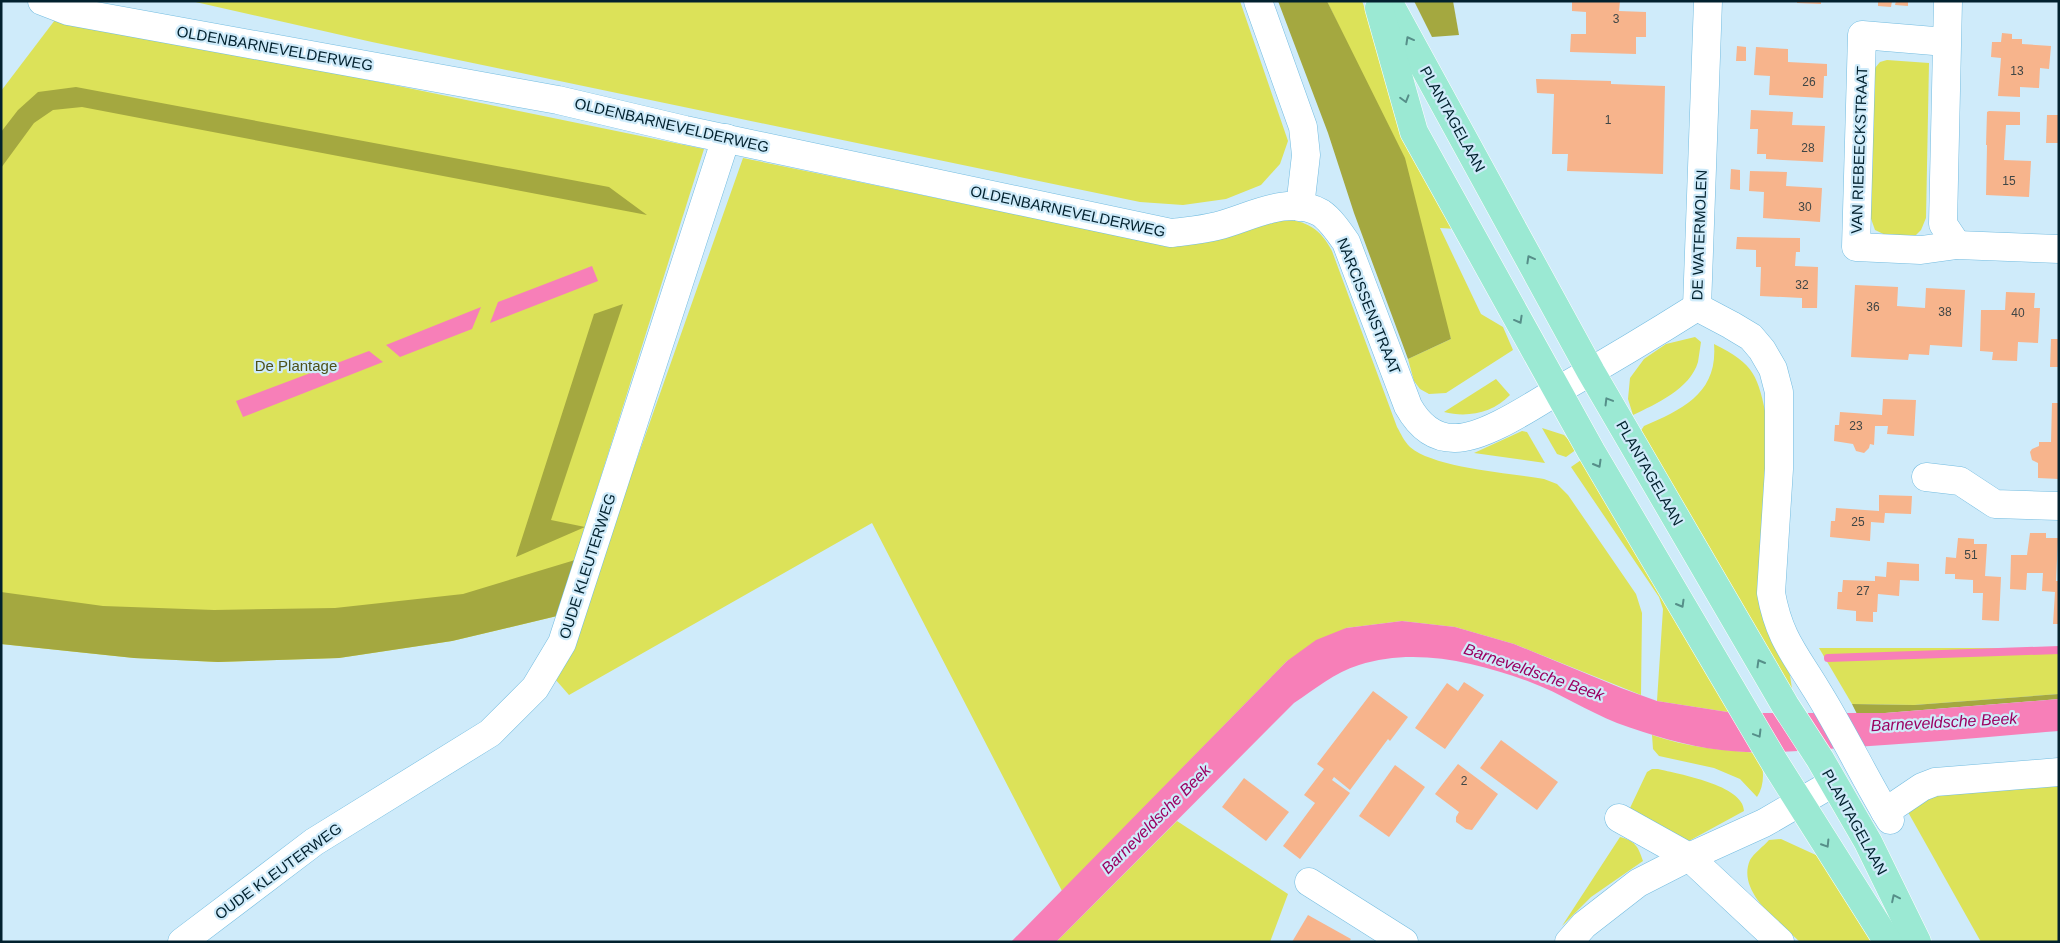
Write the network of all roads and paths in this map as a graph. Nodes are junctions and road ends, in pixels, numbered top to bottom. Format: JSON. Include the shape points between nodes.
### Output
{"nodes":[{"id":1,"x":42,"y":1,"type":"edge"},
{"id":2,"x":1258,"y":1,"type":"edge"},
{"id":3,"x":1377,"y":1,"type":"edge"},
{"id":4,"x":1388,"y":1,"type":"edge"},
{"id":5,"x":1708,"y":1,"type":"edge"},
{"id":6,"x":1948,"y":1,"type":"edge"},
{"id":7,"x":1946,"y":42,"type":"junction"},
{"id":8,"x":726,"y":138,"type":"junction"},
{"id":9,"x":1300,"y":207,"type":"junction"},
{"id":10,"x":1957,"y":245,"type":"junction"},
{"id":11,"x":2059,"y":249,"type":"edge"},
{"id":12,"x":1697,"y":308,"type":"junction"},
{"id":13,"x":1591,"y":372,"type":"junction"},
{"id":14,"x":1557,"y":391,"type":"junction"},
{"id":15,"x":1926,"y":477,"type":"dead end"},
{"id":16,"x":2059,"y":506,"type":"edge"},
{"id":17,"x":2059,"y":772,"type":"edge"},
{"id":18,"x":1833,"y":783,"type":"junction"},
{"id":19,"x":1800,"y":802,"type":"junction"},
{"id":20,"x":1619,"y":818,"type":"dead end"},
{"id":21,"x":1688,"y":857,"type":"junction"},
{"id":22,"x":1309,"y":882,"type":"dead end"},
{"id":23,"x":182,"y":942,"type":"edge"},
{"id":24,"x":1404,"y":942,"type":"edge"},
{"id":25,"x":1570,"y":942,"type":"edge"},
{"id":26,"x":1780,"y":942,"type":"edge"},
{"id":27,"x":1888,"y":942,"type":"edge"},
{"id":28,"x":1917,"y":942,"type":"edge"}],
"edges":[{"from":1,"to":8,"type":"street","name":"OLDENBARNEVELDERWEG","via":[[68,10],[558,100]]},
{"from":2,"to":9,"type":"street","via":[[1303,127],[1306,155]]},
{"from":3,"to":14,"type":"main road","name":"PLANTAGELAAN","one_way":true,"via":[[1414,132]]},
{"from":13,"to":4,"type":"main road","name":"PLANTAGELAAN","one_way":true},
{"from":5,"to":12,"type":"street","name":"DE WATERMOLEN"},
{"from":6,"to":7,"type":"street"},
{"from":7,"to":10,"type":"street","via":[[1943,224]]},
{"from":7,"to":10,"type":"street","name":"VAN RIEBEECKSTRAAT","via":[[1862,35],[1856,247],[1921,250]]},
{"from":8,"to":9,"type":"street","name":"OLDENBARNEVELDERWEG","via":[[1171,233],[1217,226],[1276,207]]},
{"from":8,"to":23,"type":"street","name":"OUDE KLEUTERWEG","via":[[562,643],[535,688],[490,733],[314,842]]},
{"from":9,"to":14,"type":"street","name":"NARCISSENSTRAAT","via":[[1321,214],[1346,242],[1408,406],[1417,422],[1431,433],[1454,438],[1471,437]]},
{"from":10,"to":11,"type":"street","name":"VAN RIEBEECKSTRAAT"},
{"from":12,"to":13,"type":"street","name":"DE WATERMOLEN"},
{"from":12,"to":17,"type":"street","name":"PLANTAGELAAN","via":[[1751,338],[1773,369],[1780,392],[1771,593],[1779,625],[1887,816],[1922,787],[1935,782]]},
{"from":13,"to":14,"type":"street","name":"DE WATERMOLEN"},
{"from":18,"to":13,"type":"main road","name":"PLANTAGELAAN","one_way":true},
{"from":14,"to":19,"type":"main road","name":"PLANTAGELAAN","one_way":true},
{"from":15,"to":16,"type":"street","via":[[1960,481],[1995,504]]},
{"from":18,"to":19,"type":"street"},
{"from":28,"to":18,"type":"main road","name":"PLANTAGELAAN","one_way":true,"via":[[1868,842]]},
{"from":19,"to":21,"type":"street","via":[[1764,824]]},
{"from":19,"to":27,"type":"main road","name":"PLANTAGELAAN","one_way":true},
{"from":20,"to":21,"type":"street"},
{"from":21,"to":25,"type":"street","via":[[1638,883],[1584,924]]},
{"from":21,"to":26,"type":"street"},
{"from":22,"to":24,"type":"street"}]}
